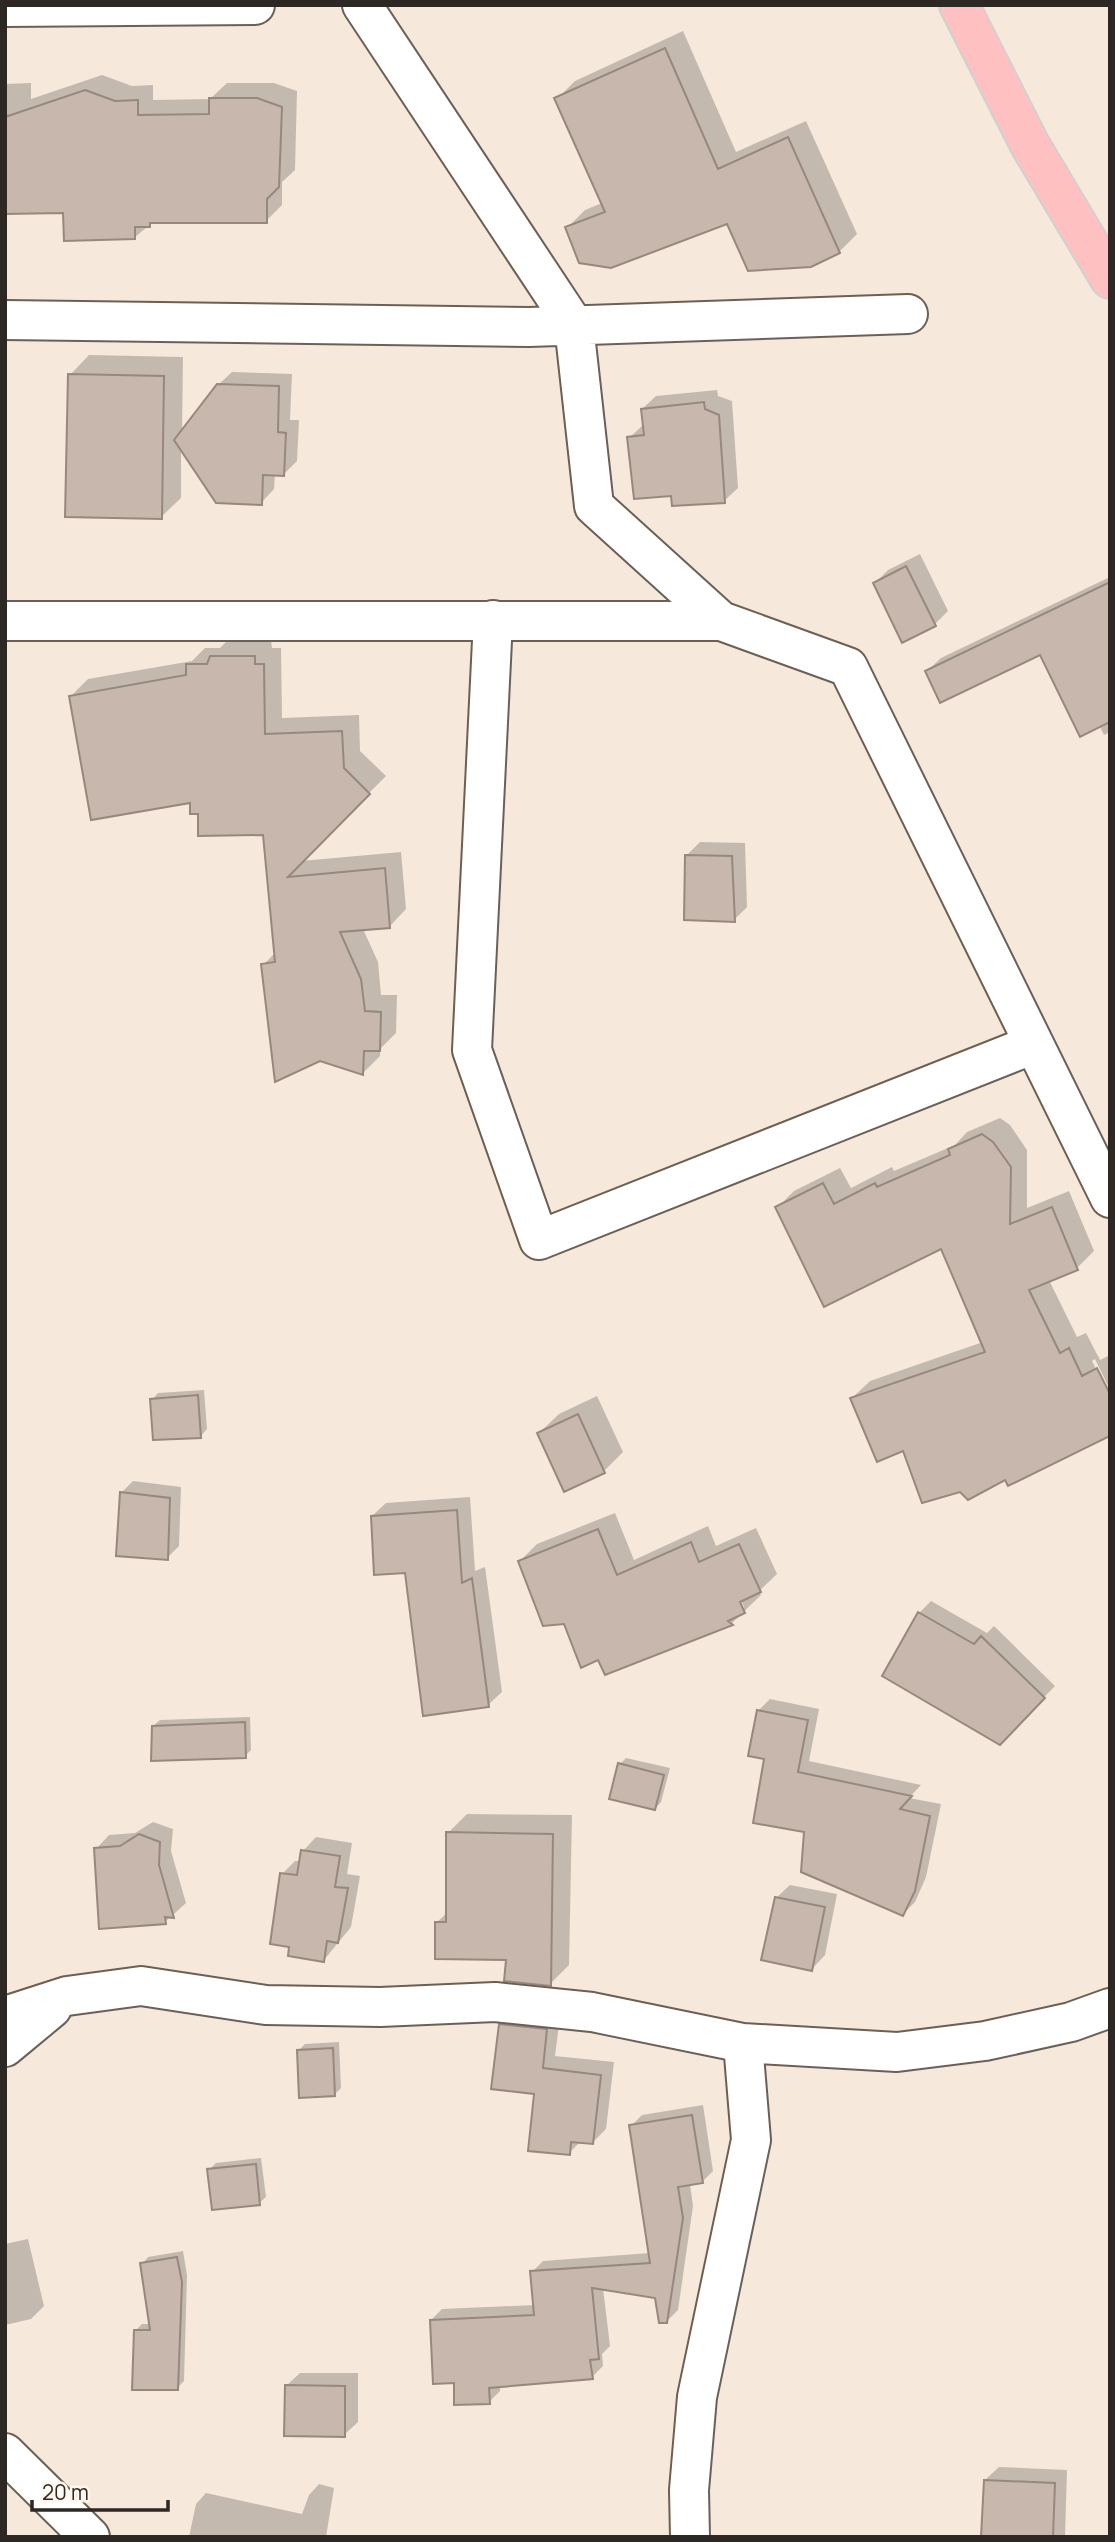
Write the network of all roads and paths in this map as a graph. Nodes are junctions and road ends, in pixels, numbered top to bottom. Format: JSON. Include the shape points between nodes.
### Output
{"nodes":[{"id":1,"x":255,"y":5,"type":"edge"},
{"id":2,"x":362,"y":5,"type":"edge"},
{"id":3,"x":959,"y":5,"type":"edge"},
{"id":4,"x":5,"y":7,"type":"edge"},
{"id":5,"x":1110,"y":279,"type":"edge"},
{"id":6,"x":908,"y":314,"type":"dead end"},
{"id":7,"x":5,"y":320,"type":"edge"},
{"id":8,"x":574,"y":325,"type":"junction"},
{"id":9,"x":494,"y":620,"type":"junction"},
{"id":10,"x":5,"y":621,"type":"edge"},
{"id":11,"x":721,"y":621,"type":"junction"},
{"id":12,"x":1034,"y":1044,"type":"junction"},
{"id":13,"x":1110,"y":1198,"type":"edge"},
{"id":14,"x":67,"y":1996,"type":"junction"},
{"id":15,"x":1110,"y":2008,"type":"edge"},
{"id":16,"x":5,"y":2016,"type":"edge"},
{"id":17,"x":743,"y":2043,"type":"junction"},
{"id":18,"x":5,"y":2047,"type":"edge"},
{"id":19,"x":5,"y":2453,"type":"edge"},
{"id":20,"x":90,"y":2537,"type":"edge"},
{"id":21,"x":690,"y":2537,"type":"edge"}],
"edges":[{"from":1,"to":4,"type":"street"},
{"from":2,"to":8,"type":"street"},
{"from":3,"to":5,"type":"highway","via":[[1030,145]]},
{"from":6,"to":8,"type":"street"},
{"from":7,"to":8,"type":"street"},
{"from":8,"to":11,"type":"street","via":[[594,506]]},
{"from":9,"to":10,"type":"street"},
{"from":9,"to":11,"type":"street"},
{"from":9,"to":12,"type":"street","via":[[472,1050],[539,1240]]},
{"from":11,"to":12,"type":"street","via":[[848,667]]},
{"from":12,"to":13,"type":"street"},
{"from":14,"to":16,"type":"street"},
{"from":14,"to":17,"type":"street","via":[[141,1986],[266,2005],[495,2002],[592,2012]]},
{"from":14,"to":18,"type":"street"},
{"from":15,"to":17,"type":"street","via":[[1071,2022],[985,2041],[897,2052]]},
{"from":17,"to":21,"type":"street","via":[[751,2140],[697,2397]]},
{"from":19,"to":20,"type":"street"}]}
